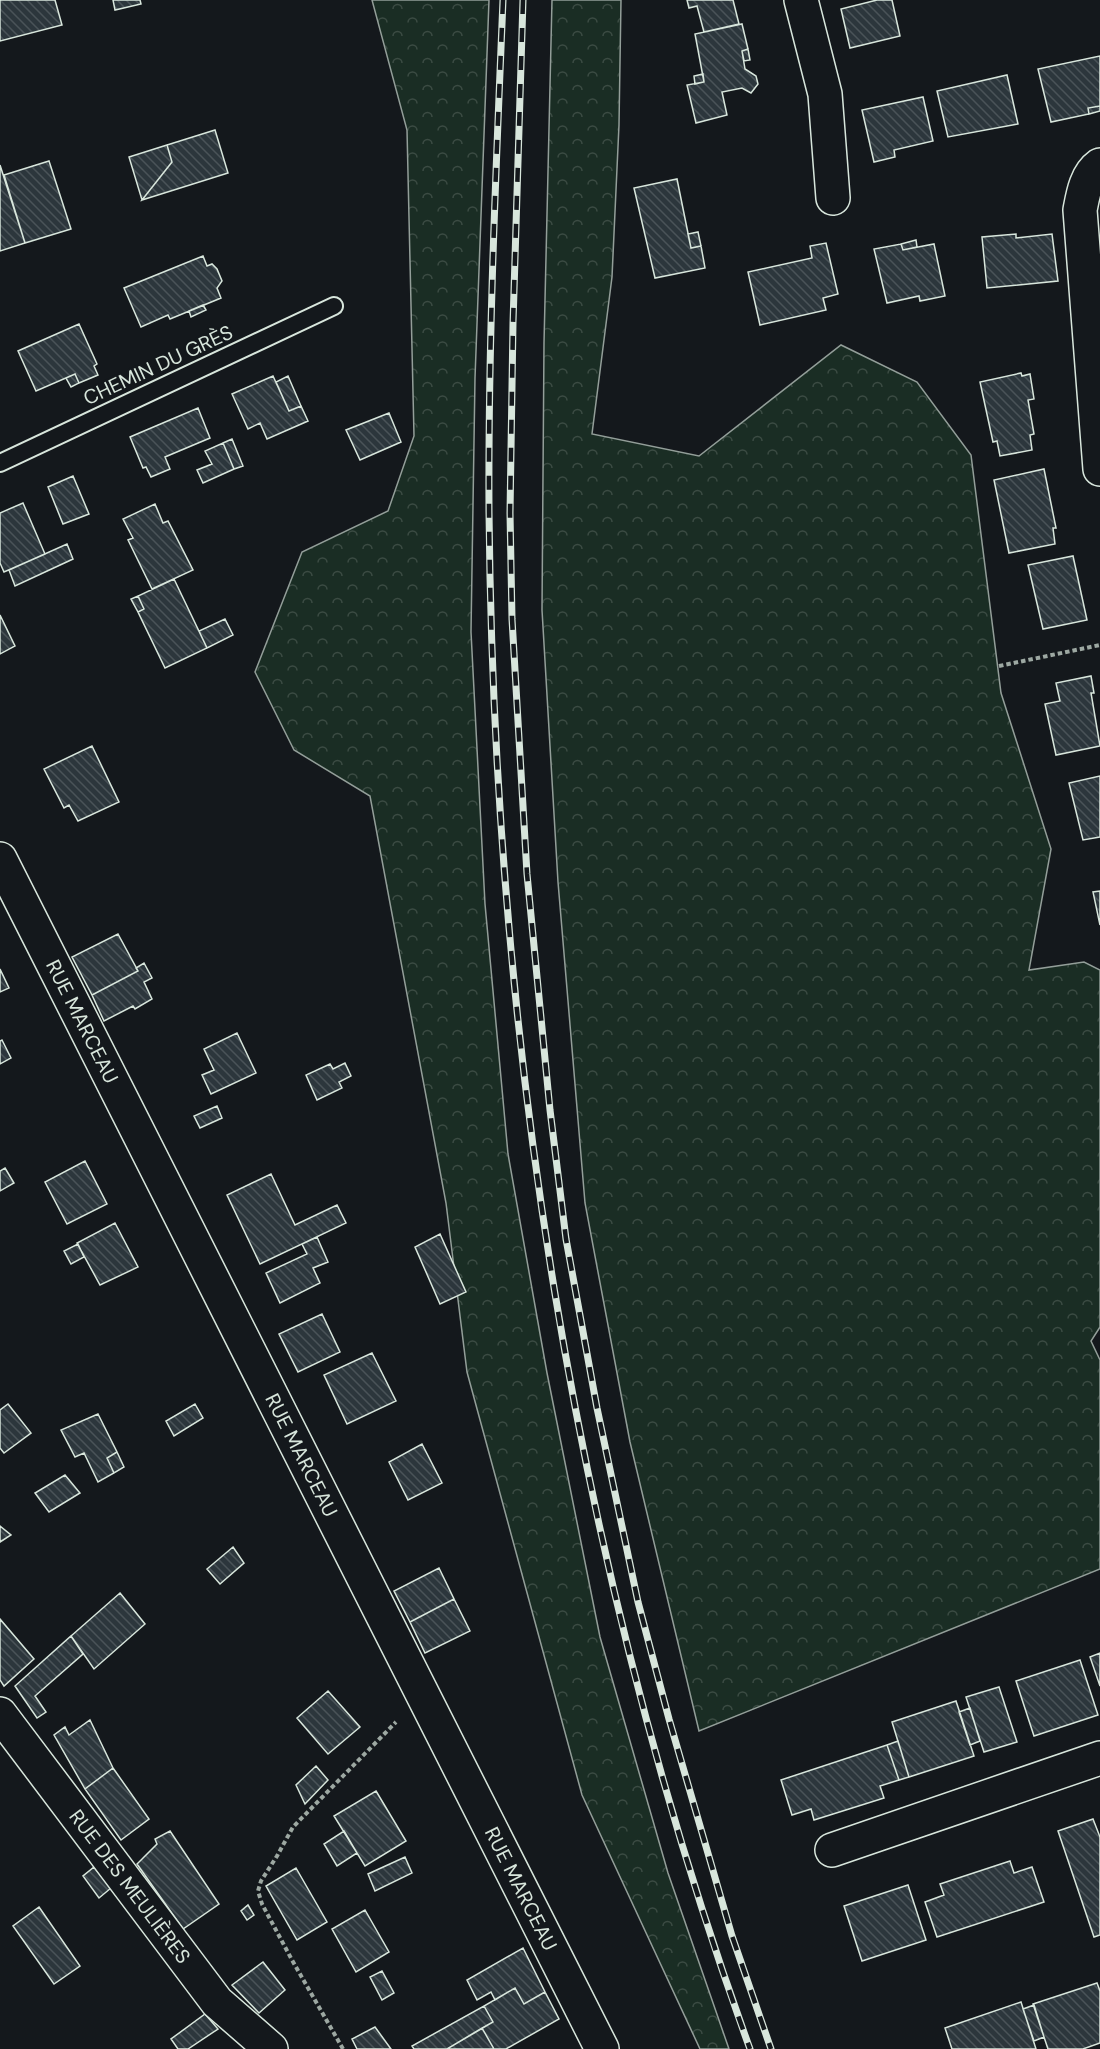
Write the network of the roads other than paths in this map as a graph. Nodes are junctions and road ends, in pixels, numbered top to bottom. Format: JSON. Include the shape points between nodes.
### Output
{"nodes":[{"id":1,"x":801,"y":0,"type":"edge"},
{"id":2,"x":1100,"y":165,"type":"edge"},
{"id":3,"x":833,"y":198,"type":"dead end"},
{"id":4,"x":333,"y":306,"type":"dead end"},
{"id":5,"x":0,"y":463,"type":"edge"},
{"id":6,"x":1100,"y":469,"type":"edge"},
{"id":7,"x":0,"y":859,"type":"edge"},
{"id":8,"x":0,"y":1714,"type":"edge"},
{"id":9,"x":1100,"y":1758,"type":"edge"},
{"id":10,"x":832,"y":1850,"type":"dead end"},
{"id":11,"x":272,"y":2049,"type":"edge"},
{"id":12,"x":602,"y":2049,"type":"edge"}],
"edges":[{"from":1,"to":3,"type":"main road","via":[[825,94]]},
{"from":2,"to":6,"type":"main road","via":[[1084,189],[1080,210]]},
{"from":4,"to":5,"type":"lane","name":"CHEMIN DU GRÈS"},
{"from":7,"to":12,"type":"main road","name":"RUE MARCEAU"},
{"from":8,"to":11,"type":"main road","name":"RUE DES MEULIÈRES","via":[[217,2002]]},
{"from":9,"to":10,"type":"main road"}]}
